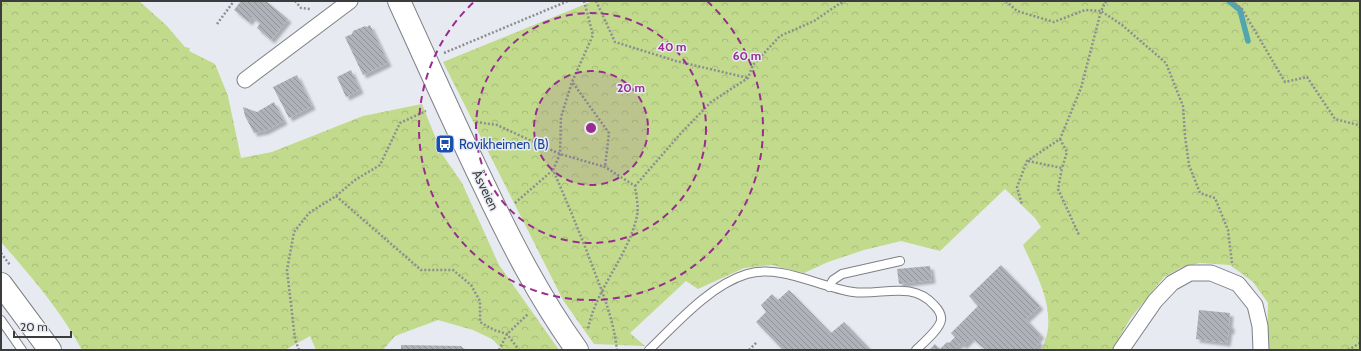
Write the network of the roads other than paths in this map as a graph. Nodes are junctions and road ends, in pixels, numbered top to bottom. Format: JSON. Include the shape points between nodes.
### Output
{"nodes":[{"id":1,"x":350,"y":1,"type":"edge"},
{"id":2,"x":399,"y":1,"type":"edge"},
{"id":3,"x":244,"y":80,"type":"dead end"},
{"id":4,"x":900,"y":261,"type":"dead end"},
{"id":5,"x":1,"y":284,"type":"edge"},
{"id":6,"x":828,"y":287,"type":"junction"},
{"id":7,"x":1,"y":320,"type":"edge"},
{"id":8,"x":582,"y":342,"type":"edge"},
{"id":9,"x":22,"y":350,"type":"edge"},
{"id":10,"x":50,"y":350,"type":"edge"},
{"id":11,"x":649,"y":350,"type":"edge"},
{"id":12,"x":916,"y":350,"type":"edge"},
{"id":13,"x":1121,"y":350,"type":"edge"},
{"id":14,"x":1261,"y":350,"type":"edge"}],
"edges":[{"from":1,"to":3,"type":"street"},
{"from":2,"to":8,"type":"street","name":"Åsveien","via":[[450,116],[530,278],[550,311]]},
{"from":4,"to":6,"type":"lane","via":[[842,274]]},
{"from":5,"to":10,"type":"street"},
{"from":6,"to":11,"type":"lane","via":[[782,273],[765,271],[748,274],[729,281],[711,293]]},
{"from":6,"to":12,"type":"lane","via":[[855,293],[893,290],[912,292],[930,300],[940,311],[941,320],[937,328]]},
{"from":7,"to":9,"type":"lane"},
{"from":13,"to":14,"type":"street","via":[[1155,301],[1172,283],[1190,273],[1211,273],[1238,284],[1255,305],[1260,326]]}]}
